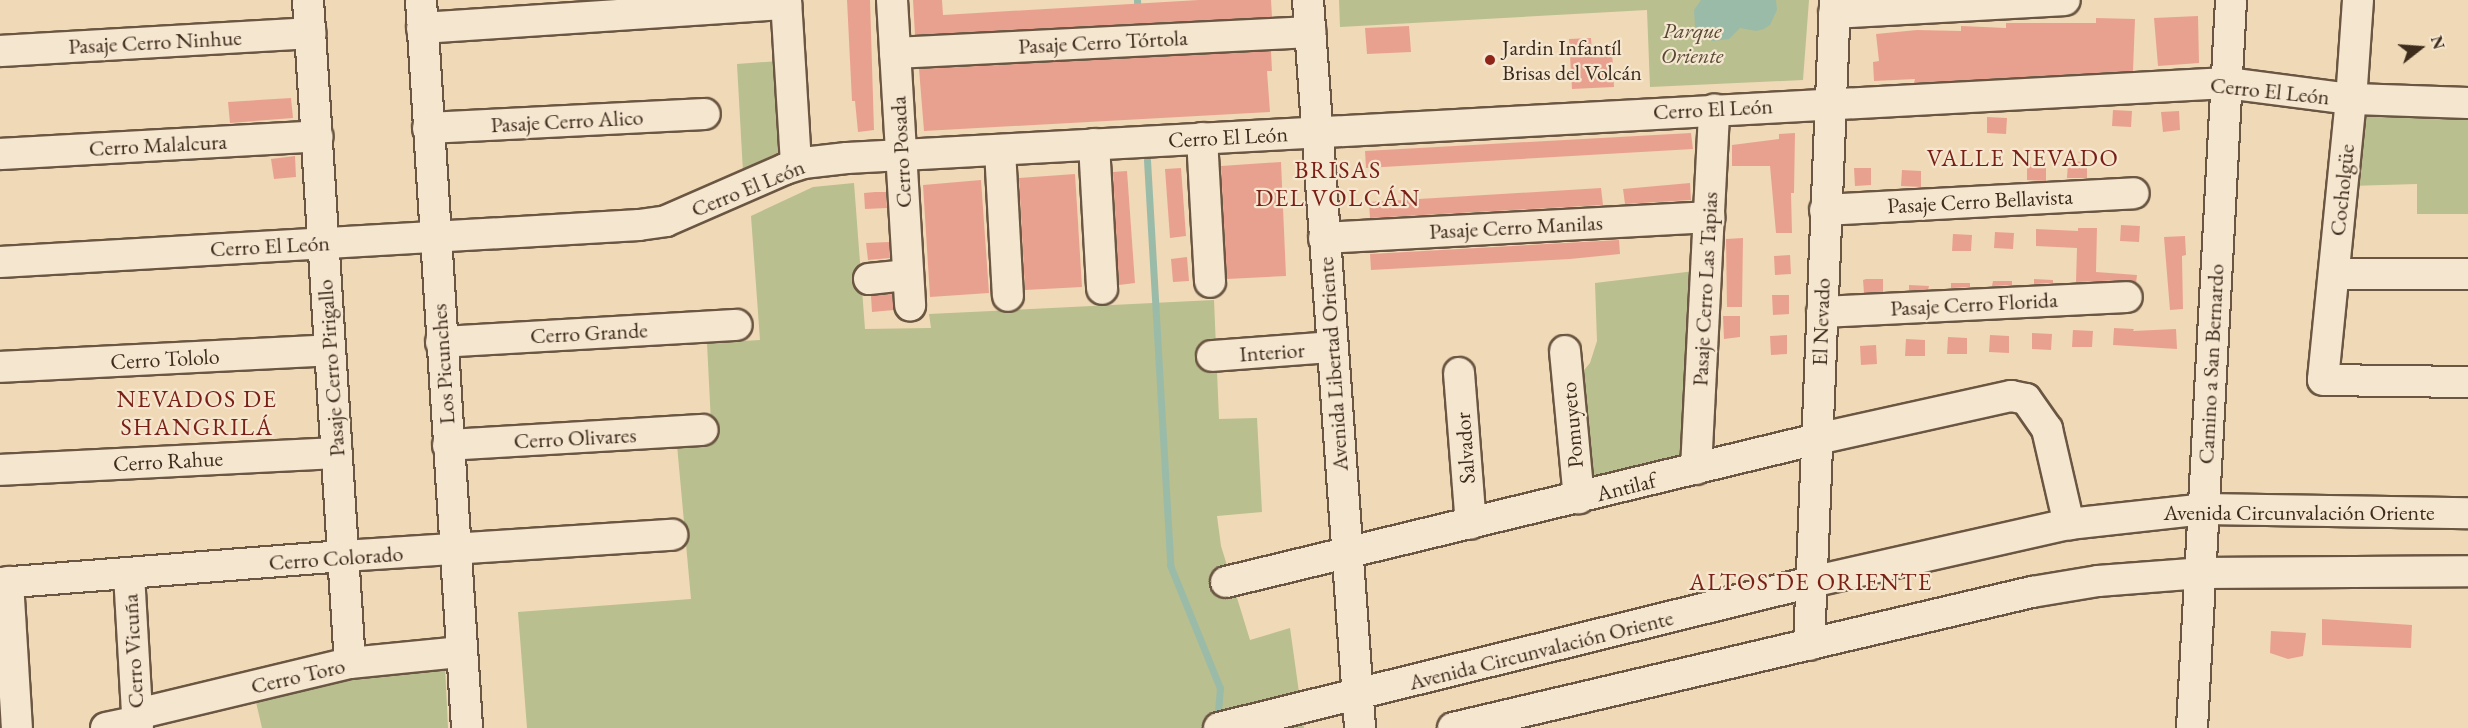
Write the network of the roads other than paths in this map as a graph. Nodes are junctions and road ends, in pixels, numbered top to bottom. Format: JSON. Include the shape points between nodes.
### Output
{"nodes":[{"id":1,"x":308,"y":0,"type":"edge"},
{"id":2,"x":892,"y":0,"type":"edge"},
{"id":3,"x":1308,"y":0,"type":"edge"},
{"id":4,"x":2065,"y":0,"type":"edge"},
{"id":5,"x":2231,"y":0,"type":"edge"},
{"id":6,"x":2358,"y":0,"type":"edge"},
{"id":7,"x":786,"y":2,"type":"edge"},
{"id":8,"x":1835,"y":6,"type":"edge"},
{"id":9,"x":421,"y":14,"type":"edge"},
{"id":10,"x":1310,"y":32,"type":"junction"},
{"id":11,"x":310,"y":33,"type":"junction"},
{"id":12,"x":0,"y":51,"type":"edge"},
{"id":13,"x":895,"y":53,"type":"junction"},
{"id":14,"x":2227,"y":83,"type":"junction"},
{"id":15,"x":2351,"y":99,"type":"junction"},
{"id":16,"x":1830,"y":102,"type":"junction"},
{"id":17,"x":2468,"y":103,"type":"edge"},
{"id":18,"x":1714,"y":109,"type":"junction"},
{"id":19,"x":705,"y":114,"type":"dead end"},
{"id":20,"x":428,"y":128,"type":"junction"},
{"id":21,"x":1316,"y":132,"type":"junction"},
{"id":22,"x":317,"y":136,"type":"junction"},
{"id":23,"x":1202,"y":138,"type":"junction"},
{"id":24,"x":1094,"y":144,"type":"junction"},
{"id":25,"x":1000,"y":150,"type":"junction"},
{"id":26,"x":0,"y":154,"type":"edge"},
{"id":27,"x":900,"y":155,"type":"junction"},
{"id":28,"x":796,"y":165,"type":"junction"},
{"id":29,"x":2134,"y":193,"type":"dead end"},
{"id":30,"x":1826,"y":210,"type":"junction"},
{"id":31,"x":1709,"y":217,"type":"junction"},
{"id":32,"x":435,"y":237,"type":"junction"},
{"id":33,"x":1324,"y":238,"type":"junction"},
{"id":34,"x":324,"y":243,"type":"junction"},
{"id":35,"x":0,"y":262,"type":"edge"},
{"id":36,"x":2334,"y":274,"type":"junction"},
{"id":37,"x":2468,"y":274,"type":"edge"},
{"id":38,"x":908,"y":275,"type":"junction"},
{"id":39,"x":869,"y":279,"type":"dead end"},
{"id":40,"x":1210,"y":282,"type":"dead end"},
{"id":41,"x":1102,"y":289,"type":"dead end"},
{"id":42,"x":1008,"y":296,"type":"dead end"},
{"id":43,"x":2127,"y":297,"type":"dead end"},
{"id":44,"x":910,"y":305,"type":"dead end"},
{"id":45,"x":1821,"y":312,"type":"junction"},
{"id":46,"x":737,"y":325,"type":"dead end"},
{"id":47,"x":441,"y":342,"type":"junction"},
{"id":48,"x":1332,"y":347,"type":"junction"},
{"id":49,"x":330,"y":350,"type":"junction"},
{"id":50,"x":1565,"y":351,"type":"dead end"},
{"id":51,"x":1212,"y":356,"type":"dead end"},
{"id":52,"x":0,"y":367,"type":"edge"},
{"id":53,"x":1460,"y":373,"type":"dead end"},
{"id":54,"x":2468,"y":382,"type":"edge"},
{"id":55,"x":703,"y":430,"type":"dead end"},
{"id":56,"x":1816,"y":439,"type":"junction"},
{"id":57,"x":448,"y":445,"type":"junction"},
{"id":58,"x":337,"y":453,"type":"junction"},
{"id":59,"x":0,"y":470,"type":"edge"},
{"id":60,"x":1696,"y":470,"type":"junction"},
{"id":61,"x":1579,"y":498,"type":"junction"},
{"id":62,"x":2204,"y":509,"type":"junction"},
{"id":63,"x":2468,"y":513,"type":"edge"},
{"id":64,"x":1471,"y":524,"type":"junction"},
{"id":65,"x":2068,"y":524,"type":"junction"},
{"id":66,"x":672,"y":535,"type":"dead end"},
{"id":67,"x":454,"y":549,"type":"junction"},
{"id":68,"x":1347,"y":552,"type":"junction"},
{"id":69,"x":343,"y":556,"type":"junction"},
{"id":70,"x":2468,"y":571,"type":"edge"},
{"id":71,"x":2201,"y":573,"type":"junction"},
{"id":72,"x":129,"y":574,"type":"junction"},
{"id":73,"x":1226,"y":582,"type":"dead end"},
{"id":74,"x":1811,"y":582,"type":"junction"},
{"id":75,"x":4,"y":583,"type":"edge"},
{"id":76,"x":1809,"y":645,"type":"junction"},
{"id":77,"x":461,"y":652,"type":"junction"},
{"id":78,"x":350,"y":663,"type":"junction"},
{"id":79,"x":1358,"y":695,"type":"junction"},
{"id":80,"x":138,"y":721,"type":"edge"},
{"id":81,"x":17,"y":728,"type":"edge"},
{"id":82,"x":106,"y":728,"type":"edge"},
{"id":83,"x":467,"y":728,"type":"edge"},
{"id":84,"x":1219,"y":728,"type":"edge"},
{"id":85,"x":1360,"y":728,"type":"edge"},
{"id":86,"x":1453,"y":728,"type":"edge"},
{"id":87,"x":2192,"y":728,"type":"edge"}],
"edges":[{"from":1,"to":11,"type":"street","name":"Pasaje Cerro Pirigallo"},
{"from":2,"to":13,"type":"street","name":"Cerro Posada"},
{"from":3,"to":10,"type":"street","name":"Avenida Libertad Oriente"},
{"from":4,"to":8,"type":"street"},
{"from":5,"to":14,"type":"street","name":"Camino a San Bernardo"},
{"from":6,"to":15,"type":"street","name":"Cocholgüe"},
{"from":7,"to":9,"type":"street"},
{"from":7,"to":28,"type":"street"},
{"from":8,"to":16,"type":"street","name":"El Nevado"},
{"from":9,"to":20,"type":"street","name":"Los Picunches"},
{"from":10,"to":13,"type":"street","name":"Pasaje Cerro Tórtola"},
{"from":10,"to":21,"type":"street","name":"Avenida Libertad Oriente"},
{"from":11,"to":12,"type":"street","name":"Pasaje Cerro Ninhue"},
{"from":11,"to":22,"type":"street","name":"Pasaje Cerro Pirigallo"},
{"from":13,"to":27,"type":"street","name":"Cerro Posada"},
{"from":14,"to":15,"type":"street","name":"Cerro El León"},
{"from":14,"to":16,"type":"street","name":"Cerro El León"},
{"from":14,"to":62,"type":"street","name":"Camino a San Bernardo"},
{"from":15,"to":17,"type":"street","name":"Cerro El León"},
{"from":15,"to":36,"type":"street","name":"Cocholgüe"},
{"from":16,"to":18,"type":"street","name":"Cerro El León"},
{"from":16,"to":30,"type":"street","name":"El Nevado"},
{"from":18,"to":21,"type":"street","name":"Cerro El León"},
{"from":18,"to":31,"type":"street","name":"Pasaje Cerro Las Tapias"},
{"from":19,"to":20,"type":"street","name":"Pasaje Cerro Alico"},
{"from":20,"to":32,"type":"street","name":"Los Picunches"},
{"from":21,"to":23,"type":"street","name":"Cerro El León"},
{"from":21,"to":33,"type":"street","name":"Avenida Libertad Oriente"},
{"from":22,"to":26,"type":"street","name":"Cerro Malalcura"},
{"from":22,"to":34,"type":"street","name":"Pasaje Cerro Pirigallo"},
{"from":23,"to":24,"type":"street","name":"Cerro El León"},
{"from":23,"to":40,"type":"street"},
{"from":24,"to":25,"type":"street","name":"Cerro El León"},
{"from":24,"to":41,"type":"street"},
{"from":25,"to":27,"type":"street","name":"Cerro El León"},
{"from":25,"to":42,"type":"street"},
{"from":27,"to":28,"type":"street","name":"Cerro El León","via":[[825,159]]},
{"from":27,"to":38,"type":"street","name":"Cerro Posada"},
{"from":28,"to":32,"type":"street","name":"Cerro El León","via":[[666,221]]},
{"from":29,"to":30,"type":"street","name":"Pasaje Cerro Bellavista"},
{"from":30,"to":45,"type":"street","name":"El Nevado"},
{"from":31,"to":33,"type":"street","name":"Pasaje Cerro Manilas"},
{"from":31,"to":60,"type":"street","name":"Pasaje Cerro Las Tapias"},
{"from":32,"to":34,"type":"street","name":"Cerro El León"},
{"from":32,"to":47,"type":"street","name":"Los Picunches"},
{"from":33,"to":48,"type":"street","name":"Avenida Libertad Oriente"},
{"from":34,"to":35,"type":"street","name":"Cerro El León"},
{"from":34,"to":49,"type":"street","name":"Pasaje Cerro Pirigallo"},
{"from":36,"to":37,"type":"street"},
{"from":36,"to":54,"type":"street","name":"Cocholgüe","via":[[2323,380]]},
{"from":38,"to":39,"type":"street"},
{"from":38,"to":44,"type":"street","name":"Cerro Posada"},
{"from":43,"to":45,"type":"street","name":"Pasaje Cerro Florida"},
{"from":45,"to":56,"type":"street","name":"El Nevado"},
{"from":46,"to":47,"type":"street","name":"Cerro Grande"},
{"from":47,"to":57,"type":"street","name":"Los Picunches"},
{"from":48,"to":51,"type":"street","name":"Interior"},
{"from":48,"to":68,"type":"street","name":"Avenida Libertad Oriente"},
{"from":49,"to":52,"type":"street","name":"Cerro Tololo"},
{"from":49,"to":58,"type":"street","name":"Pasaje Cerro Pirigallo"},
{"from":50,"to":61,"type":"street","name":"Pomuyeto"},
{"from":53,"to":64,"type":"street","name":"Salvador"},
{"from":55,"to":57,"type":"street","name":"Cerro Olivares"},
{"from":56,"to":60,"type":"street","name":"Antilaf"},
{"from":56,"to":65,"type":"street","name":"Antilaf","via":[[2011,396],[2026,399],[2047,429]]},
{"from":56,"to":74,"type":"street","name":"El Nevado"},
{"from":57,"to":67,"type":"street","name":"Los Picunches"},
{"from":58,"to":59,"type":"street","name":"Cerro Rahue"},
{"from":58,"to":69,"type":"street","name":"Pasaje Cerro Pirigallo"},
{"from":60,"to":61,"type":"street","name":"Antilaf"},
{"from":61,"to":64,"type":"street","name":"Antilaf"},
{"from":62,"to":63,"type":"street","name":"Avenida Circunvalación Oriente"},
{"from":62,"to":65,"type":"street","name":"Avenida Circunvalación Oriente"},
{"from":62,"to":71,"type":"street","name":"Camino a San Bernardo"},
{"from":64,"to":68,"type":"street","name":"Antilaf"},
{"from":65,"to":74,"type":"street","name":"Avenida Circunvalación Oriente"},
{"from":66,"to":67,"type":"street","name":"Cerro Colorado"},
{"from":67,"to":69,"type":"street","name":"Cerro Colorado"},
{"from":67,"to":77,"type":"street","name":"Los Picunches"},
{"from":68,"to":73,"type":"street","name":"Antilaf"},
{"from":68,"to":79,"type":"street","name":"Avenida Libertad Oriente"},
{"from":69,"to":72,"type":"street","name":"Cerro Colorado"},
{"from":69,"to":78,"type":"street","name":"Pasaje Cerro Pirigallo"},
{"from":70,"to":71,"type":"street"},
{"from":71,"to":76,"type":"street","via":[[2098,581],[2032,592]]},
{"from":71,"to":87,"type":"street","name":"Camino a San Bernardo"},
{"from":72,"to":75,"type":"street","name":"Cerro Colorado"},
{"from":72,"to":80,"type":"street","name":"Cerro Vicuña"},
{"from":74,"to":76,"type":"street","name":"El Nevado"},
{"from":74,"to":79,"type":"street","name":"Avenida Circunvalación Oriente"},
{"from":75,"to":81,"type":"street"},
{"from":76,"to":86,"type":"street"},
{"from":77,"to":78,"type":"street","name":"Cerro Toro"},
{"from":77,"to":83,"type":"street","name":"Los Picunches"},
{"from":78,"to":80,"type":"street","name":"Cerro Toro"},
{"from":79,"to":84,"type":"street","name":"Avenida Circunvalación Oriente"},
{"from":79,"to":85,"type":"street","name":"Avenida Libertad Oriente"},
{"from":80,"to":82,"type":"street","name":"Cerro Toro"}]}
